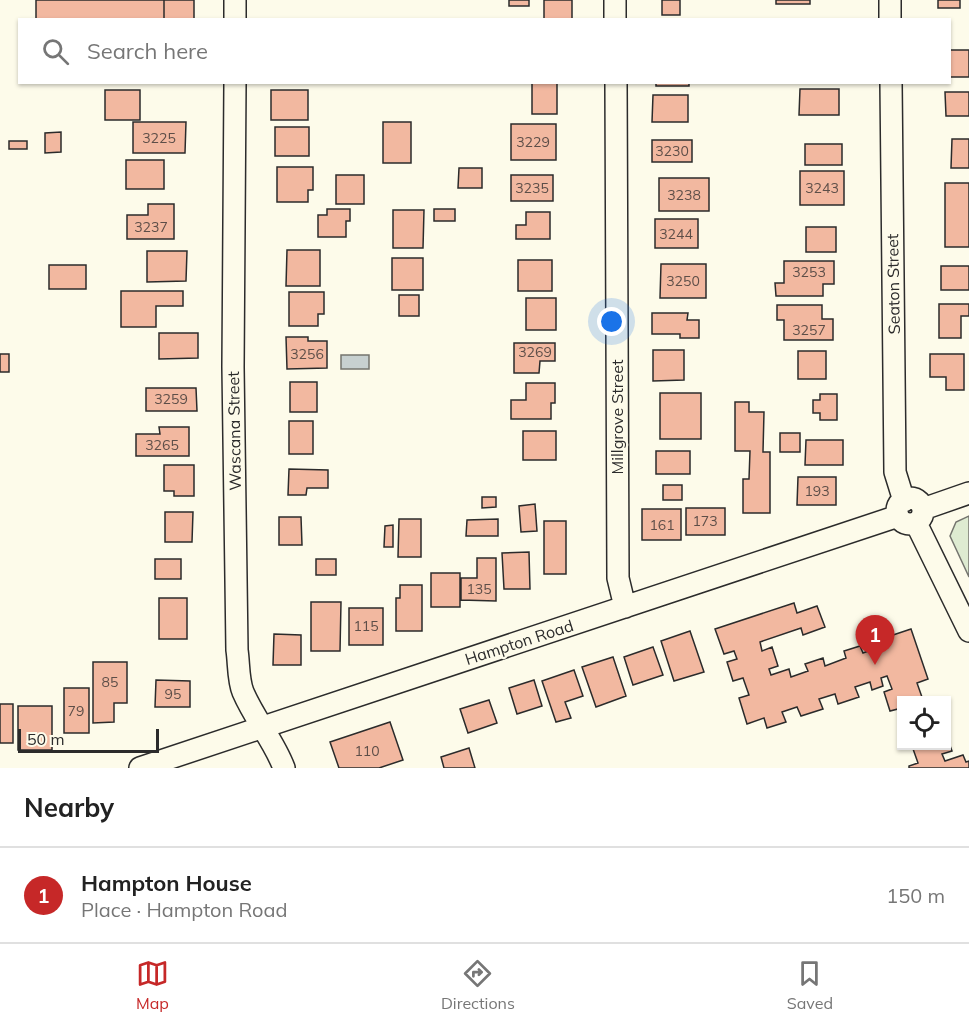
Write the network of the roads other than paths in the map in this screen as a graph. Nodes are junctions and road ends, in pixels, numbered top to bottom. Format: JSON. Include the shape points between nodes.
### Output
{"nodes":[{"id":1,"x":235,"y":0,"type":"edge"},
{"id":2,"x":615,"y":0,"type":"edge"},
{"id":3,"x":890,"y":0,"type":"edge"},
{"id":4,"x":235,"y":18,"type":"edge"},
{"id":5,"x":615,"y":18,"type":"edge"},
{"id":6,"x":890,"y":18,"type":"edge"},
{"id":7,"x":235,"y":84,"type":"edge"},
{"id":8,"x":616,"y":84,"type":"edge"},
{"id":9,"x":891,"y":84,"type":"edge"},
{"id":10,"x":969,"y":493,"type":"edge"},
{"id":11,"x":908,"y":507,"type":"junction"},
{"id":12,"x":626,"y":607,"type":"junction"},
{"id":13,"x":969,"y":631,"type":"edge"},
{"id":14,"x":261,"y":727,"type":"junction"},
{"id":15,"x":140,"y":768,"type":"edge"},
{"id":16,"x":284,"y":768,"type":"edge"}],
"edges":[{"from":1,"to":4,"type":"street"},
{"from":2,"to":5,"type":"street"},
{"from":3,"to":6,"type":"street"},
{"from":7,"to":14,"type":"street","name":"Wascana Street","via":[[237,650],[242,690]]},
{"from":8,"to":12,"type":"street","name":"Millgrove Street","via":[[618,578]]},
{"from":9,"to":11,"type":"street","name":"Seaton Street","via":[[895,472]]},
{"from":10,"to":11,"type":"street","name":"Hampton Road"},
{"from":11,"to":12,"type":"street","name":"Hampton Road"},
{"from":11,"to":13,"type":"street"},
{"from":12,"to":14,"type":"street","name":"Hampton Road"},
{"from":14,"to":15,"type":"street","name":"Hampton Road"},
{"from":14,"to":16,"type":"street","name":"Wascana Street","via":[[273,741]]}]}
